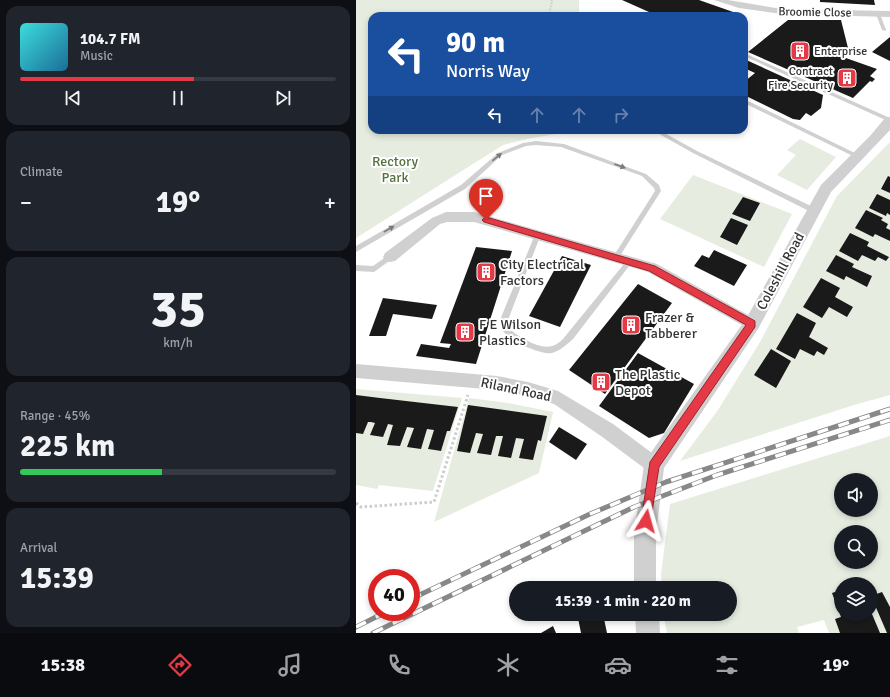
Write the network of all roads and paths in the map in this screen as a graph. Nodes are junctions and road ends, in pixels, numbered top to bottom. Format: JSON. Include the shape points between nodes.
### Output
{"nodes":[{"id":1,"x":552,"y":0,"type":"edge"},
{"id":2,"x":718,"y":0,"type":"edge"},
{"id":3,"x":550,"y":12,"type":"edge"},
{"id":4,"x":878,"y":14,"type":"junction"},
{"id":5,"x":890,"y":14,"type":"edge"},
{"id":6,"x":884,"y":30,"type":"dead end"},
{"id":7,"x":748,"y":56,"type":"edge"},
{"id":8,"x":748,"y":103,"type":"edge"},
{"id":9,"x":890,"y":121,"type":"edge"},
{"id":10,"x":662,"y":134,"type":"edge"},
{"id":11,"x":857,"y":156,"type":"junction"},
{"id":12,"x":813,"y":210,"type":"junction"},
{"id":13,"x":538,"y":234,"type":"junction"},
{"id":14,"x":356,"y":250,"type":"edge"},
{"id":15,"x":390,"y":257,"type":"joint"},
{"id":16,"x":616,"y":257,"type":"junction"},
{"id":17,"x":630,"y":261,"type":"junction"},
{"id":18,"x":356,"y":268,"type":"edge"},
{"id":19,"x":752,"y":324,"type":"junction"},
{"id":20,"x":356,"y":371,"type":"edge"},
{"id":21,"x":472,"y":381,"type":"junction"},
{"id":22,"x":654,"y":465,"type":"junction"},
{"id":23,"x":356,"y":503,"type":"edge"},
{"id":24,"x":645,"y":581,"type":"edge"},
{"id":25,"x":647,"y":621,"type":"edge"},
{"id":26,"x":648,"y":633,"type":"edge"}],
"edges":[{"from":1,"to":3,"type":"path"},
{"from":2,"to":4,"type":"street","name":"Broomie Close","via":[[754,9],[782,12]]},
{"from":4,"to":5,"type":"street","name":"Broomie Close"},
{"from":4,"to":6,"type":"lane"},
{"from":7,"to":9,"type":"lane"},
{"from":8,"to":11,"type":"lane"},
{"from":9,"to":11,"type":"street","name":"Coleshill Road"},
{"from":10,"to":12,"type":"lane"},
{"from":11,"to":12,"type":"street","name":"Coleshill Road","via":[[826,189]]},
{"from":12,"to":19,"type":"street","name":"Coleshill Road"},
{"from":13,"to":15,"type":"street","via":[[474,217],[446,217],[436,221]]},
{"from":13,"to":16,"type":"street"},
{"from":13,"to":17,"type":"lane","via":[[504,320],[505,329],[514,338],[536,347],[549,350],[561,346]]},
{"from":14,"to":16,"type":"lane","one_way":true,"via":[[463,187],[500,154],[514,147],[536,143],[562,145],[644,175],[657,186],[658,191],[641,221]]},
{"from":15,"to":18,"type":"lane","via":[[374,269]]},
{"from":16,"to":17,"type":"street"},
{"from":17,"to":19,"type":"street","via":[[652,268]]},
{"from":19,"to":22,"type":"street","name":"Coleshill Road"},
{"from":20,"to":21,"type":"street","name":"Riland Road"},
{"from":21,"to":22,"type":"street","name":"Riland Road","via":[[528,389],[558,398]]},
{"from":21,"to":23,"type":"path","via":[[434,502],[361,507]]},
{"from":22,"to":24,"type":"street","name":"Coleshill Road","via":[[645,534]]},
{"from":25,"to":26,"type":"street"}]}
